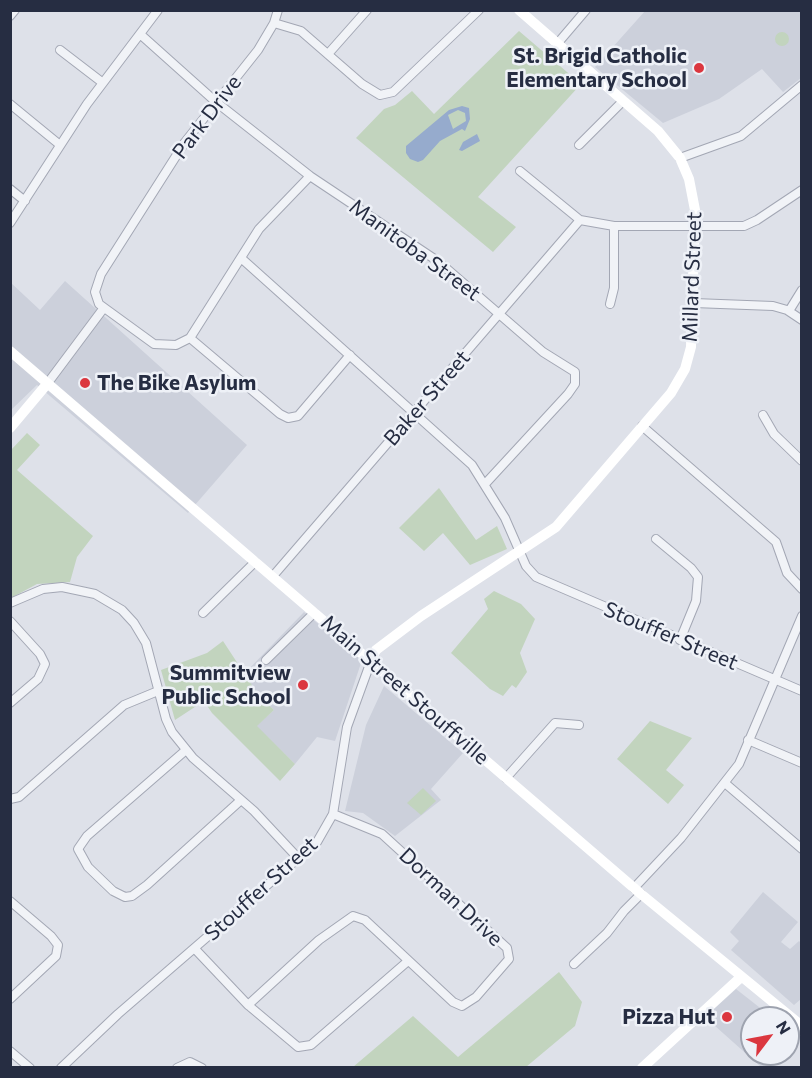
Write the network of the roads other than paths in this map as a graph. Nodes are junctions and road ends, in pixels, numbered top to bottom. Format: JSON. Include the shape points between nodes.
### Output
{"nodes":[{"id":1,"x":15,"y":10,"type":"edge"},
{"id":2,"x":278,"y":10,"type":"edge"},
{"id":3,"x":367,"y":10,"type":"edge"},
{"id":4,"x":479,"y":10,"type":"edge"},
{"id":5,"x":519,"y":10,"type":"edge"},
{"id":6,"x":586,"y":10,"type":"edge"},
{"id":7,"x":155,"y":12,"type":"edge"},
{"id":8,"x":10,"y":16,"type":"edge"},
{"id":9,"x":274,"y":22,"type":"junction"},
{"id":10,"x":140,"y":34,"type":"junction"},
{"id":11,"x":556,"y":44,"type":"junction"},
{"id":12,"x":60,"y":50,"type":"dead end"},
{"id":13,"x":328,"y":54,"type":"junction"},
{"id":14,"x":103,"y":83,"type":"junction"},
{"id":15,"x":801,"y":85,"type":"edge"},
{"id":16,"x":623,"y":101,"type":"junction"},
{"id":17,"x":216,"y":102,"type":"junction"},
{"id":18,"x":10,"y":104,"type":"edge"},
{"id":19,"x":60,"y":145,"type":"junction"},
{"id":20,"x":579,"y":146,"type":"dead end"},
{"id":21,"x":680,"y":158,"type":"junction"},
{"id":22,"x":520,"y":171,"type":"dead end"},
{"id":23,"x":310,"y":176,"type":"junction"},
{"id":24,"x":10,"y":189,"type":"edge"},
{"id":25,"x":801,"y":189,"type":"edge"},
{"id":26,"x":26,"y":201,"type":"junction"},
{"id":27,"x":580,"y":220,"type":"junction"},
{"id":28,"x":10,"y":223,"type":"edge"},
{"id":29,"x":614,"y":226,"type":"junction"},
{"id":30,"x":695,"y":228,"type":"junction"},
{"id":31,"x":241,"y":258,"type":"junction"},
{"id":32,"x":801,"y":290,"type":"edge"},
{"id":33,"x":694,"y":303,"type":"junction"},
{"id":34,"x":610,"y":304,"type":"dead end"},
{"id":35,"x":103,"y":309,"type":"junction"},
{"id":36,"x":789,"y":311,"type":"junction"},
{"id":37,"x":500,"y":313,"type":"junction"},
{"id":38,"x":801,"y":319,"type":"edge"},
{"id":39,"x":190,"y":338,"type":"junction"},
{"id":40,"x":10,"y":351,"type":"edge"},
{"id":41,"x":350,"y":355,"type":"junction"},
{"id":42,"x":47,"y":384,"type":"junction"},
{"id":43,"x":414,"y":413,"type":"junction"},
{"id":44,"x":763,"y":415,"type":"dead end"},
{"id":45,"x":642,"y":426,"type":"junction"},
{"id":46,"x":10,"y":428,"type":"edge"},
{"id":47,"x":801,"y":461,"type":"edge"},
{"id":48,"x":485,"y":484,"type":"junction"},
{"id":49,"x":656,"y":539,"type":"dead end"},
{"id":50,"x":519,"y":551,"type":"junction"},
{"id":51,"x":255,"y":562,"type":"junction"},
{"id":52,"x":273,"y":576,"type":"junction"},
{"id":53,"x":801,"y":589,"type":"edge"},
{"id":54,"x":10,"y":603,"type":"edge"},
{"id":55,"x":203,"y":613,"type":"dead end"},
{"id":56,"x":314,"y":613,"type":"junction"},
{"id":57,"x":801,"y":616,"type":"edge"},
{"id":58,"x":10,"y":621,"type":"edge"},
{"id":59,"x":680,"y":640,"type":"junction"},
{"id":60,"x":266,"y":660,"type":"dead end"},
{"id":61,"x":371,"y":661,"type":"junction"},
{"id":62,"x":774,"y":680,"type":"junction"},
{"id":63,"x":158,"y":691,"type":"junction"},
{"id":64,"x":801,"y":691,"type":"edge"},
{"id":65,"x":10,"y":703,"type":"edge"},
{"id":66,"x":579,"y":725,"type":"dead end"},
{"id":67,"x":748,"y":741,"type":"junction"},
{"id":68,"x":186,"y":750,"type":"junction"},
{"id":69,"x":801,"y":763,"type":"edge"},
{"id":70,"x":506,"y":778,"type":"junction"},
{"id":71,"x":726,"y":784,"type":"junction"},
{"id":72,"x":10,"y":799,"type":"edge"},
{"id":73,"x":241,"y":800,"type":"junction"},
{"id":74,"x":333,"y":814,"type":"junction"},
{"id":75,"x":801,"y":849,"type":"edge"},
{"id":76,"x":298,"y":858,"type":"junction"},
{"id":77,"x":638,"y":891,"type":"junction"},
{"id":78,"x":10,"y":902,"type":"edge"},
{"id":79,"x":195,"y":949,"type":"junction"},
{"id":80,"x":408,"y":961,"type":"junction"},
{"id":81,"x":573,"y":964,"type":"dead end"},
{"id":82,"x":740,"y":978,"type":"junction"},
{"id":83,"x":10,"y":999,"type":"edge"},
{"id":84,"x":248,"y":1005,"type":"junction"},
{"id":85,"x":778,"y":1006,"type":"edge"},
{"id":86,"x":10,"y":1051,"type":"edge"},
{"id":87,"x":30,"y":1068,"type":"edge"},
{"id":88,"x":61,"y":1068,"type":"edge"},
{"id":89,"x":177,"y":1068,"type":"edge"},
{"id":90,"x":202,"y":1068,"type":"edge"},
{"id":91,"x":642,"y":1068,"type":"edge"}],
"edges":[{"from":1,"to":8,"type":"street"},
{"from":2,"to":9,"type":"street","name":"Park Drive"},
{"from":3,"to":13,"type":"street"},
{"from":4,"to":13,"type":"street","via":[[387,94],[374,92]]},
{"from":5,"to":11,"type":"street","name":"Millard Street"},
{"from":6,"to":11,"type":"street"},
{"from":7,"to":10,"type":"street"},
{"from":9,"to":13,"type":"street","via":[[293,27]]},
{"from":9,"to":17,"type":"street","name":"Park Drive","via":[[258,50]]},
{"from":10,"to":14,"type":"street"},
{"from":10,"to":17,"type":"street","name":"Manitoba Street"},
{"from":11,"to":16,"type":"street","name":"Millard Street"},
{"from":12,"to":14,"type":"street"},
{"from":14,"to":19,"type":"street"},
{"from":15,"to":21,"type":"street","via":[[741,136]]},
{"from":16,"to":20,"type":"street"},
{"from":16,"to":21,"type":"street","name":"Millard Street","via":[[664,136]]},
{"from":17,"to":23,"type":"street","name":"Manitoba Street"},
{"from":17,"to":35,"type":"street","name":"Park Drive","via":[[185,142],[101,274],[95,292]]},
{"from":18,"to":19,"type":"street"},
{"from":19,"to":26,"type":"street"},
{"from":21,"to":30,"type":"street","name":"Millard Street","via":[[693,194]]},
{"from":22,"to":27,"type":"street"},
{"from":23,"to":31,"type":"street","via":[[267,219]]},
{"from":23,"to":37,"type":"street","name":"Manitoba Street","via":[[439,262]]},
{"from":24,"to":26,"type":"street"},
{"from":25,"to":30,"type":"street","via":[[744,226]]},
{"from":26,"to":28,"type":"street"},
{"from":27,"to":29,"type":"street"},
{"from":27,"to":37,"type":"street","name":"Baker Street"},
{"from":29,"to":30,"type":"street"},
{"from":29,"to":34,"type":"street","via":[[614,288]]},
{"from":30,"to":33,"type":"street","name":"Millard Street"},
{"from":31,"to":39,"type":"street"},
{"from":31,"to":41,"type":"street"},
{"from":32,"to":36,"type":"street"},
{"from":33,"to":36,"type":"street","via":[[772,306]]},
{"from":33,"to":45,"type":"street","name":"Millard Street","via":[[685,369]]},
{"from":35,"to":39,"type":"street","via":[[154,344],[176,345]]},
{"from":35,"to":42,"type":"street"},
{"from":36,"to":38,"type":"street"},
{"from":37,"to":43,"type":"street","name":"Baker Street"},
{"from":37,"to":48,"type":"street","name":"Manitoba Street","via":[[543,352],[577,375],[568,394]]},
{"from":39,"to":41,"type":"street","via":[[288,418],[298,416]]},
{"from":40,"to":42,"type":"street","name":"Main Street Stouffville"},
{"from":41,"to":43,"type":"street"},
{"from":42,"to":46,"type":"street"},
{"from":42,"to":51,"type":"street","name":"Main Street Stouffville"},
{"from":43,"to":48,"type":"street","via":[[463,456]]},
{"from":43,"to":52,"type":"street","name":"Baker Street"},
{"from":44,"to":47,"type":"street","via":[[774,434]]},
{"from":45,"to":50,"type":"street","name":"Millard Street","via":[[556,527]]},
{"from":45,"to":53,"type":"street","via":[[776,542],[787,573]]},
{"from":48,"to":50,"type":"street"},
{"from":49,"to":59,"type":"street","via":[[691,568],[699,583]]},
{"from":50,"to":59,"type":"street","name":"Stouffer Street","via":[[531,573],[546,584]]},
{"from":50,"to":61,"type":"street","name":"Stouffer Street","via":[[421,616],[376,650]]},
{"from":51,"to":52,"type":"street","name":"Main Street Stouffville"},
{"from":51,"to":55,"type":"street"},
{"from":52,"to":56,"type":"street","name":"Main Street Stouffville"},
{"from":54,"to":63,"type":"street","via":[[43,589],[62,587],[103,598],[122,610],[142,635]]},
{"from":56,"to":60,"type":"street"},
{"from":56,"to":61,"type":"street","name":"Main Street Stouffville"},
{"from":57,"to":62,"type":"street"},
{"from":58,"to":65,"type":"street","via":[[45,664],[38,679]]},
{"from":59,"to":62,"type":"street","name":"Stouffer Street"},
{"from":61,"to":70,"type":"street","name":"Main Street Stouffville"},
{"from":61,"to":74,"type":"street","name":"Stouffer Street","via":[[347,727]]},
{"from":62,"to":64,"type":"street","name":"Stouffer Street"},
{"from":62,"to":67,"type":"street"},
{"from":63,"to":68,"type":"street","via":[[166,719]]},
{"from":63,"to":72,"type":"street","via":[[124,705],[19,797]]},
{"from":66,"to":70,"type":"street","via":[[555,723]]},
{"from":67,"to":69,"type":"street"},
{"from":67,"to":71,"type":"street"},
{"from":68,"to":73,"type":"street"},
{"from":68,"to":73,"type":"street","via":[[87,836],[78,849],[81,858],[113,891],[124,897],[132,896]]},
{"from":70,"to":77,"type":"street","name":"Main Street Stouffville"},
{"from":71,"to":75,"type":"street"},
{"from":71,"to":77,"type":"street"},
{"from":73,"to":76,"type":"street"},
{"from":74,"to":76,"type":"street","name":"Stouffer Street","via":[[317,842]]},
{"from":74,"to":80,"type":"street","name":"Dorman Drive","via":[[382,834],[509,953],[506,965],[476,998],[462,1006]]},
{"from":76,"to":79,"type":"street","name":"Stouffer Street"},
{"from":77,"to":81,"type":"street","via":[[607,933]]},
{"from":77,"to":82,"type":"street","name":"Main Street Stouffville"},
{"from":78,"to":83,"type":"street","via":[[58,945],[56,956]]},
{"from":79,"to":84,"type":"street"},
{"from":79,"to":88,"type":"street","name":"Stouffer Street"},
{"from":80,"to":84,"type":"street","via":[[317,1041],[304,1047],[291,1043]]},
{"from":80,"to":84,"type":"street","name":"Dorman Drive","via":[[365,920],[353,916],[319,940]]},
{"from":82,"to":85,"type":"street","name":"Main Street Stouffville"},
{"from":82,"to":91,"type":"street"},
{"from":86,"to":87,"type":"street"},
{"from":89,"to":90,"type":"street","via":[[190,1062]]}]}
